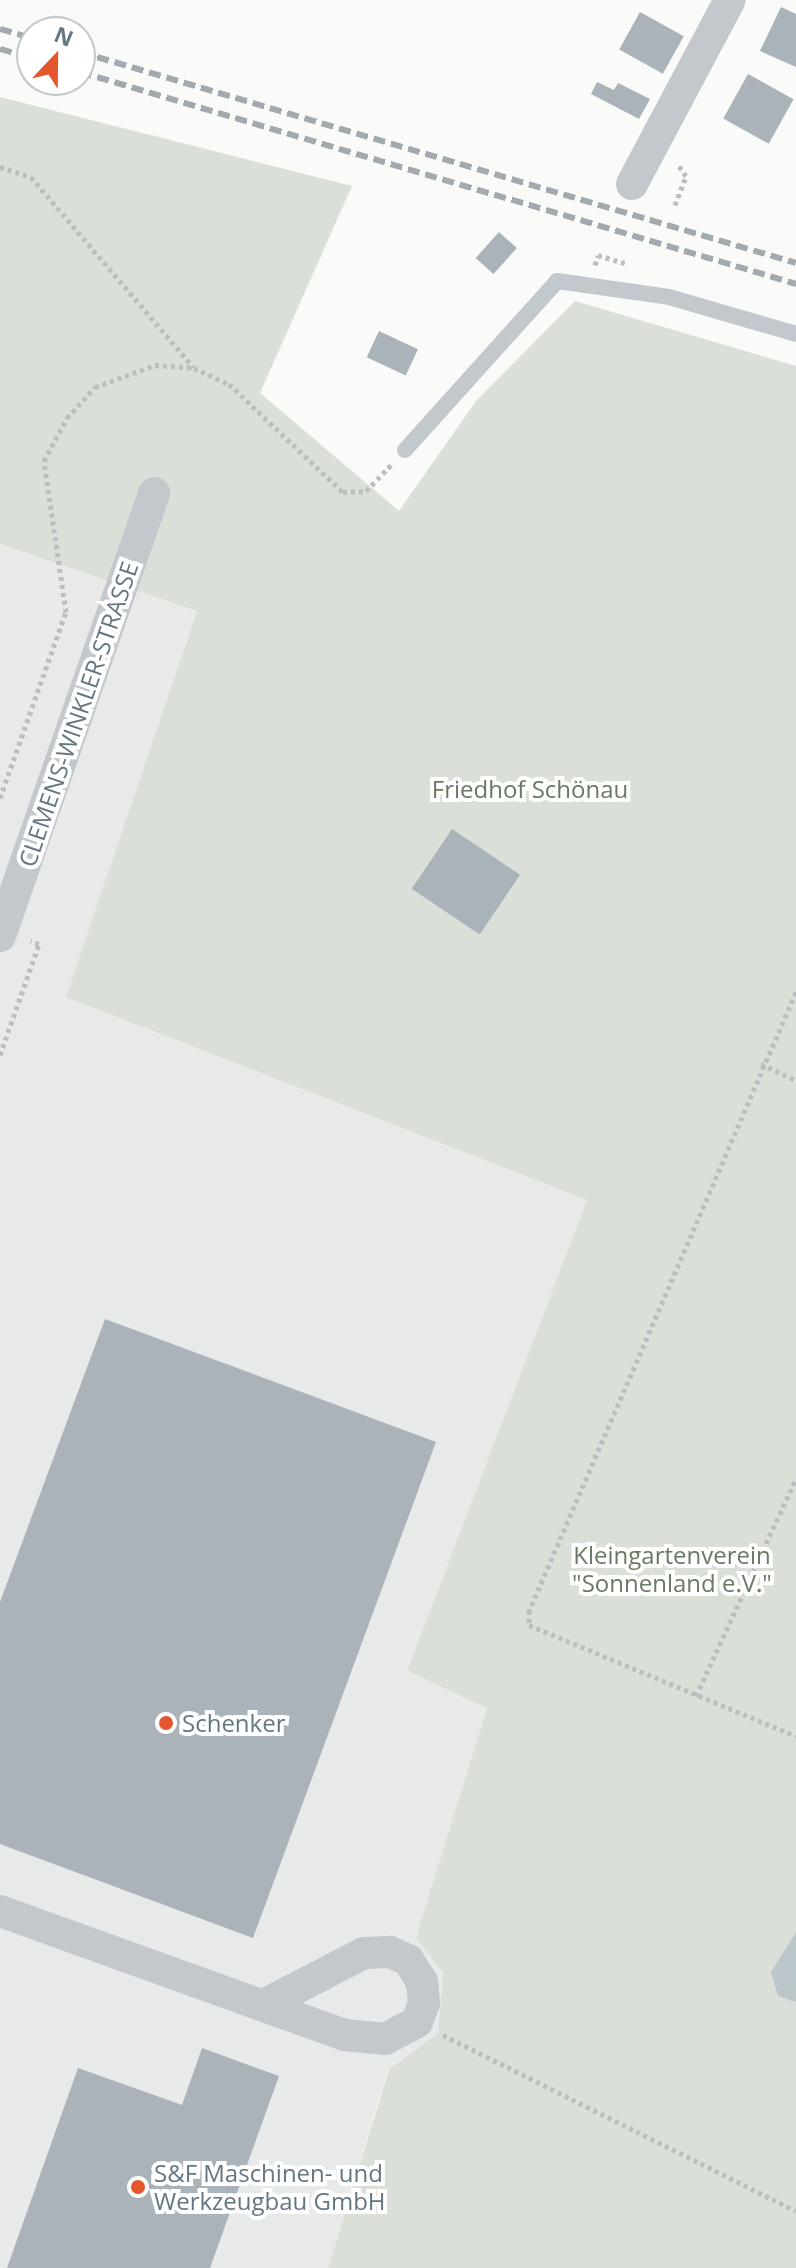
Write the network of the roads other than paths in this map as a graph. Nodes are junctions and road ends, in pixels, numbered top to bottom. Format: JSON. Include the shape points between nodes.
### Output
{"nodes":[{"id":1,"x":730,"y":0,"type":"edge"},
{"id":2,"x":632,"y":184,"type":"dead end"},
{"id":3,"x":796,"y":334,"type":"edge"},
{"id":4,"x":405,"y":450,"type":"road end"},
{"id":5,"x":154,"y":493,"type":"dead end"},
{"id":6,"x":1,"y":933,"type":"edge"},
{"id":7,"x":0,"y":1911,"type":"edge"},
{"id":8,"x":265,"y":2004,"type":"junction"}],
"edges":[{"from":1,"to":2,"type":"street"},
{"from":3,"to":4,"type":"lane","via":[[669,297],[557,281]]},
{"from":5,"to":6,"type":"street","name":"CLEMENS-WINKLER-STRASSE"},
{"from":7,"to":8,"type":"street"},
{"from":8,"to":8,"type":"street","via":[[345,2035],[385,2039],[417,2022],[422,1982],[408,1960],[390,1952],[364,1953]]}]}
